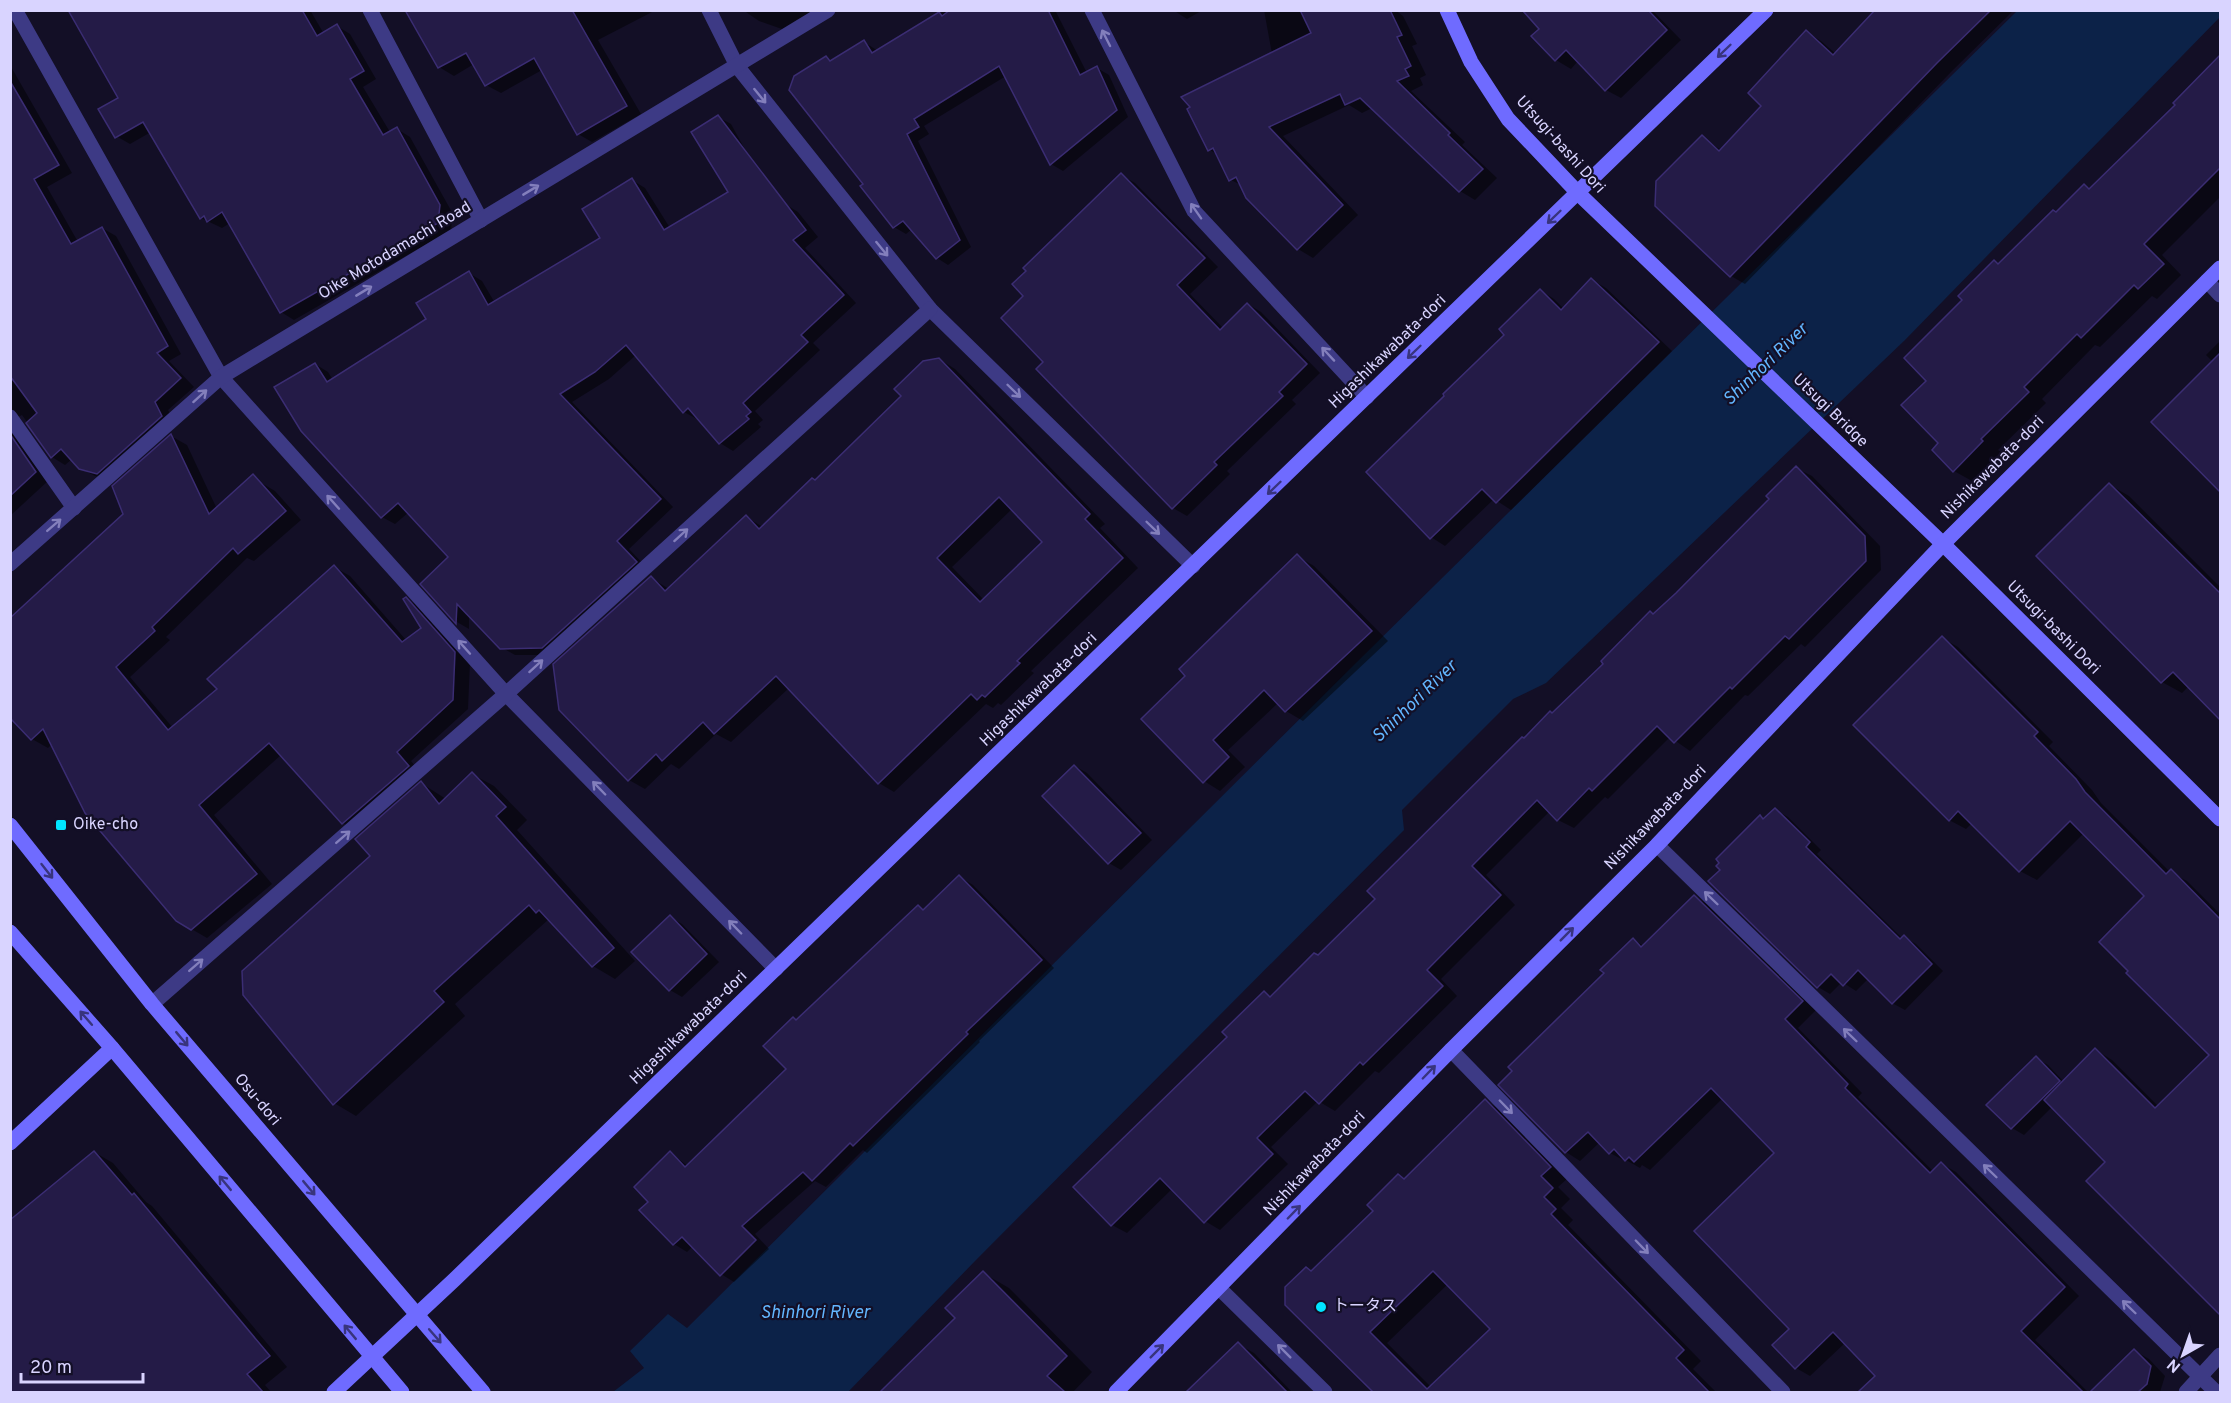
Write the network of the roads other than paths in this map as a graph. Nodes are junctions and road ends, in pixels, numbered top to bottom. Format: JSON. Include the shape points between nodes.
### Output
{"nodes":[{"id":1,"x":15,"y":10,"type":"edge"},
{"id":2,"x":370,"y":10,"type":"edge"},
{"id":3,"x":709,"y":10,"type":"edge"},
{"id":4,"x":828,"y":10,"type":"edge"},
{"id":5,"x":1092,"y":10,"type":"edge"},
{"id":6,"x":1447,"y":10,"type":"edge"},
{"id":7,"x":1766,"y":10,"type":"edge"},
{"id":8,"x":737,"y":66,"type":"junction"},
{"id":9,"x":1579,"y":194,"type":"junction"},
{"id":10,"x":481,"y":220,"type":"junction"},
{"id":11,"x":2220,"y":268,"type":"edge"},
{"id":12,"x":2207,"y":281,"type":"junction"},
{"id":13,"x":1672,"y":284,"type":"joint"},
{"id":14,"x":2220,"y":295,"type":"edge"},
{"id":15,"x":930,"y":309,"type":"junction"},
{"id":16,"x":221,"y":377,"type":"junction"},
{"id":17,"x":1367,"y":397,"type":"junction"},
{"id":18,"x":10,"y":417,"type":"edge"},
{"id":19,"x":1859,"y":464,"type":"joint"},
{"id":20,"x":74,"y":507,"type":"junction"},
{"id":21,"x":1943,"y":544,"type":"junction"},
{"id":22,"x":10,"y":564,"type":"edge"},
{"id":23,"x":1192,"y":566,"type":"junction"},
{"id":24,"x":506,"y":693,"type":"junction"},
{"id":25,"x":2220,"y":819,"type":"edge"},
{"id":26,"x":10,"y":825,"type":"edge"},
{"id":27,"x":1657,"y":845,"type":"junction"},
{"id":28,"x":10,"y":932,"type":"edge"},
{"id":29,"x":776,"y":969,"type":"junction"},
{"id":30,"x":152,"y":1004,"type":"junction"},
{"id":31,"x":112,"y":1048,"type":"junction"},
{"id":32,"x":1450,"y":1050,"type":"junction"},
{"id":33,"x":10,"y":1143,"type":"edge"},
{"id":34,"x":1220,"y":1288,"type":"junction"},
{"id":35,"x":417,"y":1315,"type":"junction"},
{"id":36,"x":2220,"y":1355,"type":"edge"},
{"id":37,"x":370,"y":1356,"type":"junction"},
{"id":38,"x":2200,"y":1377,"type":"junction"},
{"id":39,"x":334,"y":1392,"type":"edge"},
{"id":40,"x":402,"y":1392,"type":"edge"},
{"id":41,"x":483,"y":1392,"type":"edge"},
{"id":42,"x":1116,"y":1392,"type":"edge"},
{"id":43,"x":1325,"y":1392,"type":"edge"},
{"id":44,"x":1783,"y":1392,"type":"edge"},
{"id":45,"x":2186,"y":1392,"type":"edge"},
{"id":46,"x":2216,"y":1392,"type":"edge"}],
"edges":[{"from":1,"to":16,"type":"street"},
{"from":2,"to":10,"type":"street"},
{"from":3,"to":8,"type":"street"},
{"from":4,"to":8,"type":"street","name":"Oike Motodamachi Road"},
{"from":17,"to":5,"type":"street","one_way":true,"via":[[1194,212]]},
{"from":6,"to":9,"type":"street","name":"Utsugi-bashi Dori","via":[[1471,62],[1508,119]]},
{"from":7,"to":9,"type":"street","name":"Higashikawabata-dori","one_way":true},
{"from":10,"to":8,"type":"street","name":"Oike Motodamachi Road","one_way":true},
{"from":8,"to":15,"type":"street","one_way":true},
{"from":9,"to":13,"type":"street","name":"Utsugi-bashi Dori"},
{"from":9,"to":17,"type":"street","name":"Higashikawabata-dori","one_way":true},
{"from":16,"to":10,"type":"street","name":"Oike Motodamachi Road","one_way":true},
{"from":11,"to":12,"type":"street","name":"Nishikawabata-dori"},
{"from":12,"to":14,"type":"street"},
{"from":12,"to":21,"type":"street","name":"Nishikawabata-dori"},
{"from":13,"to":19,"type":"street","name":"Utsugi Bridge"},
{"from":15,"to":23,"type":"street","one_way":true},
{"from":24,"to":15,"type":"street","one_way":true},
{"from":20,"to":16,"type":"street","name":"Oike Motodamachi Road","one_way":true},
{"from":24,"to":16,"type":"street","one_way":true},
{"from":17,"to":23,"type":"street","name":"Higashikawabata-dori","one_way":true},
{"from":18,"to":20,"type":"street"},
{"from":19,"to":21,"type":"street","name":"Utsugi-bashi Dori"},
{"from":22,"to":20,"type":"street","name":"Oike Motodamachi Road","one_way":true},
{"from":21,"to":25,"type":"street","name":"Utsugi-bashi Dori"},
{"from":21,"to":27,"type":"street","name":"Nishikawabata-dori"},
{"from":23,"to":29,"type":"street","name":"Higashikawabata-dori"},
{"from":29,"to":24,"type":"street","one_way":true},
{"from":30,"to":24,"type":"street","one_way":true},
{"from":26,"to":30,"type":"street","name":"Osu-dori","one_way":true},
{"from":32,"to":27,"type":"street","name":"Nishikawabata-dori","one_way":true},
{"from":38,"to":27,"type":"street","one_way":true},
{"from":31,"to":28,"type":"street","one_way":true},
{"from":29,"to":35,"type":"street","name":"Higashikawabata-dori"},
{"from":30,"to":35,"type":"street","name":"Osu-dori","one_way":true},
{"from":31,"to":33,"type":"street"},
{"from":37,"to":31,"type":"street","one_way":true},
{"from":34,"to":32,"type":"street","name":"Nishikawabata-dori","one_way":true},
{"from":32,"to":44,"type":"street","one_way":true},
{"from":42,"to":34,"type":"street","name":"Nishikawabata-dori","one_way":true},
{"from":43,"to":34,"type":"street","one_way":true},
{"from":35,"to":37,"type":"street","name":"Higashikawabata-dori"},
{"from":35,"to":41,"type":"street","name":"Osu-dori","one_way":true},
{"from":36,"to":38,"type":"street"},
{"from":37,"to":39,"type":"street","name":"Higashikawabata-dori"},
{"from":37,"to":40,"type":"street"},
{"from":38,"to":45,"type":"street"},
{"from":38,"to":46,"type":"street"}]}
